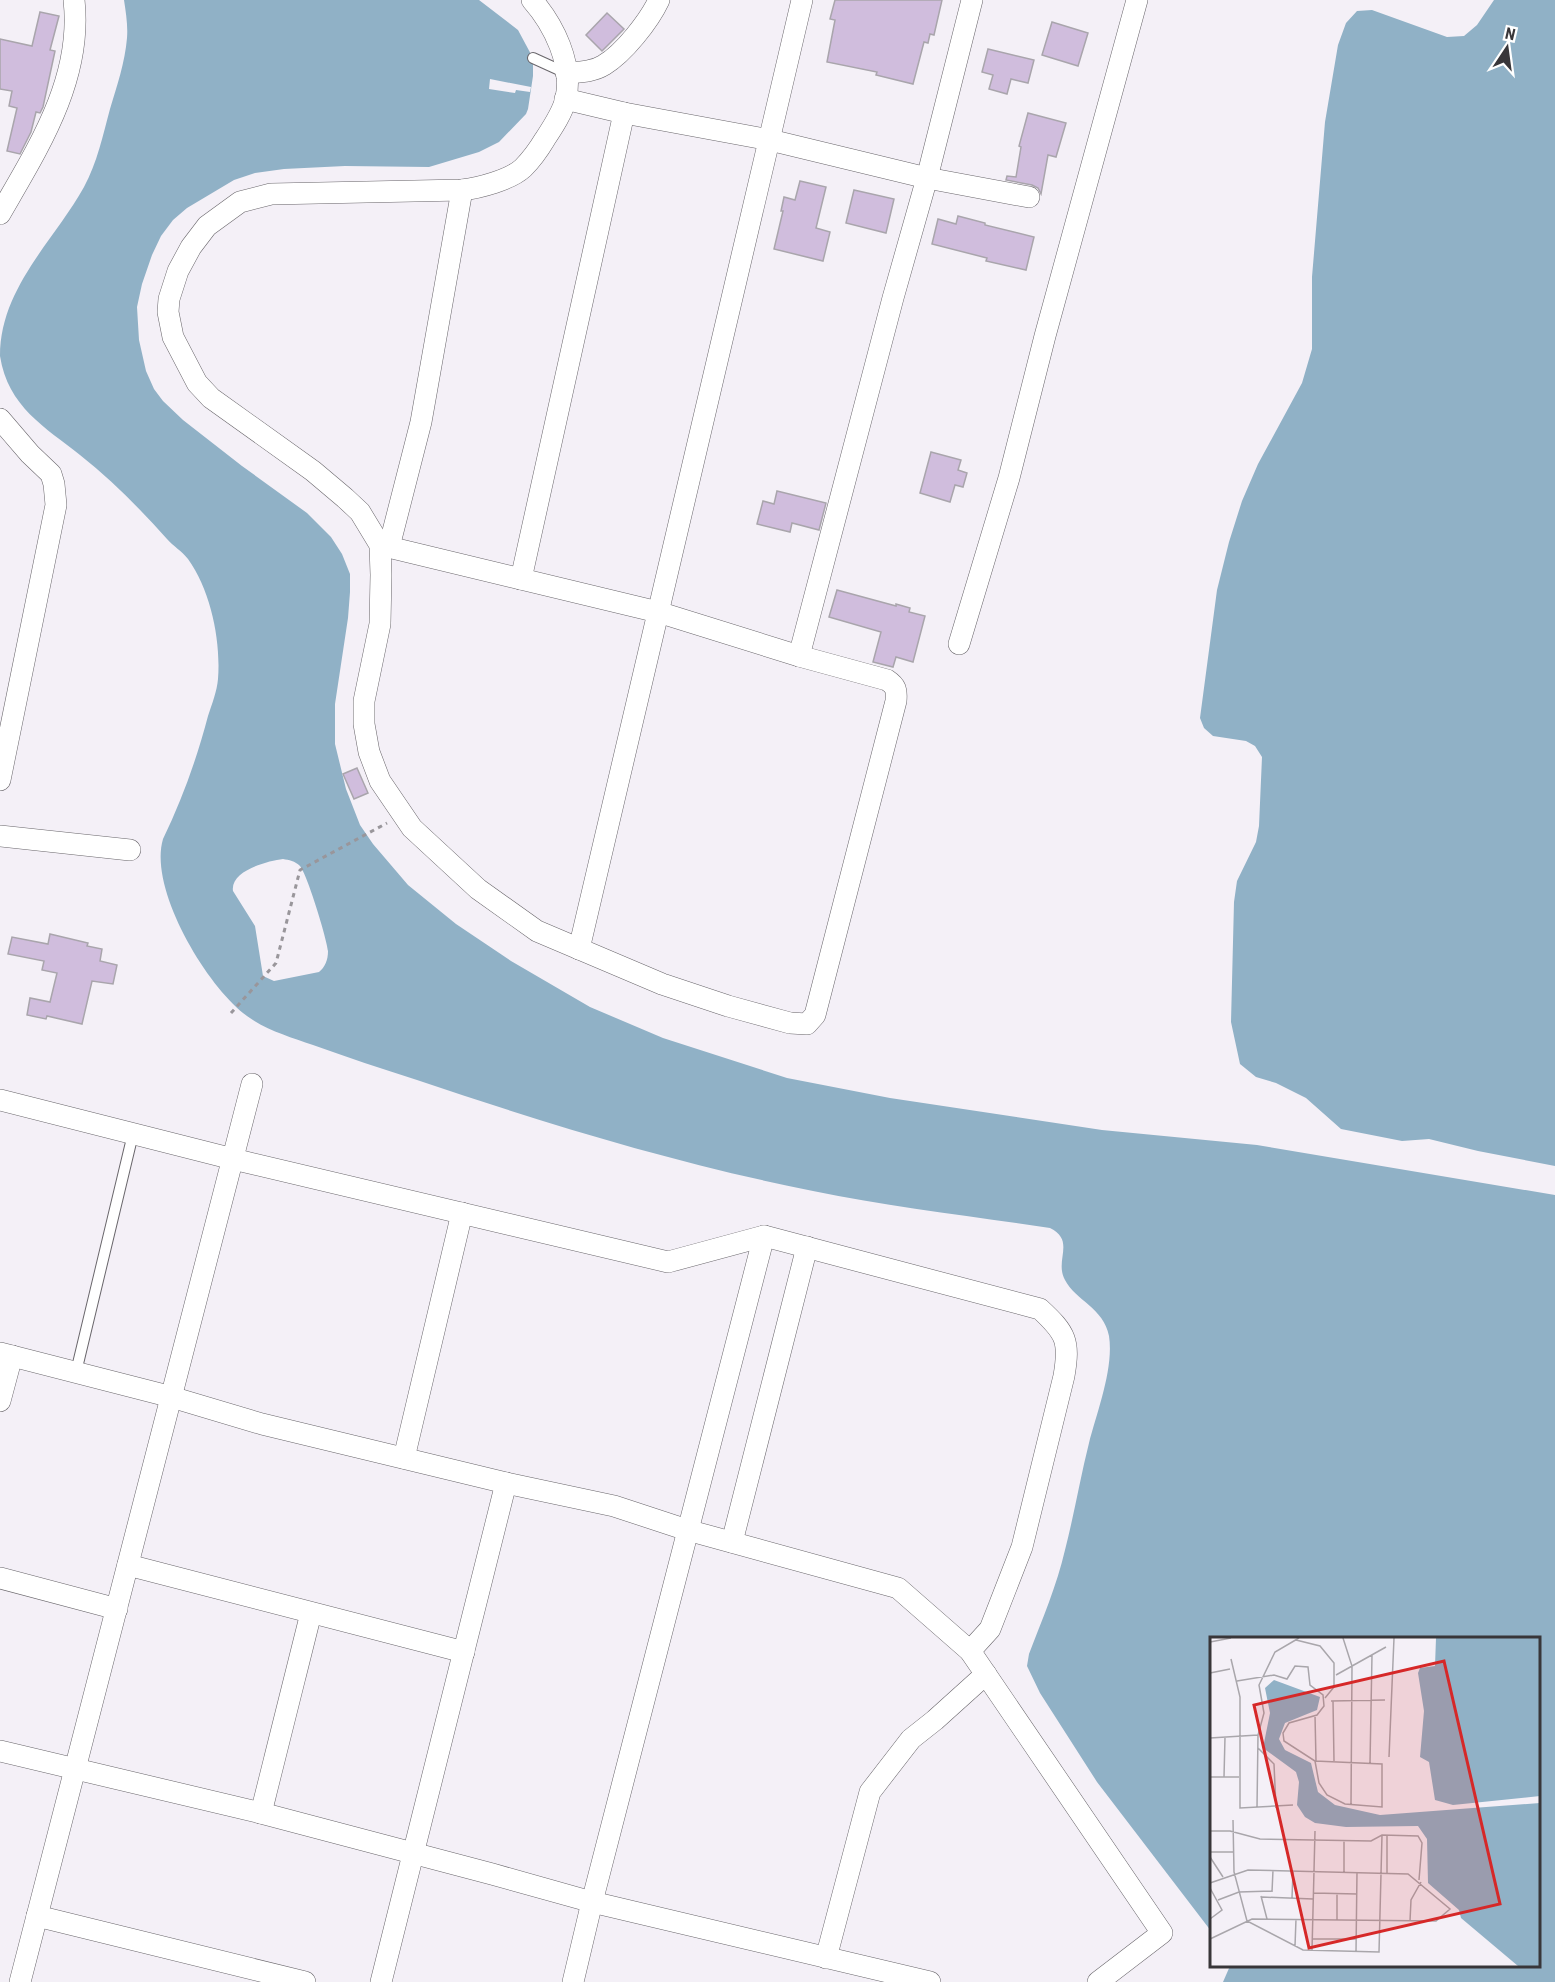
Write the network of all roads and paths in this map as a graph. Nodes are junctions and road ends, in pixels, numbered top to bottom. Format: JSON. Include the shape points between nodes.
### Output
{"nodes":[{"id":1,"x":74,"y":0,"type":"edge"},
{"id":2,"x":532,"y":0,"type":"edge"},
{"id":3,"x":659,"y":0,"type":"edge"},
{"id":4,"x":802,"y":0,"type":"edge"},
{"id":5,"x":972,"y":0,"type":"edge"},
{"id":6,"x":1137,"y":0,"type":"edge"},
{"id":7,"x":533,"y":58,"type":"dead end"},
{"id":8,"x":566,"y":73,"type":"junction"},
{"id":9,"x":566,"y":99,"type":"junction"},
{"id":10,"x":624,"y":113,"type":"junction"},
{"id":11,"x":770,"y":140,"type":"junction"},
{"id":12,"x":927,"y":178,"type":"junction"},
{"id":13,"x":462,"y":190,"type":"junction"},
{"id":14,"x":1029,"y":197,"type":"dead end"},
{"id":15,"x":0,"y":214,"type":"edge"},
{"id":16,"x":0,"y":418,"type":"edge"},
{"id":17,"x":384,"y":546,"type":"junction"},
{"id":18,"x":521,"y":579,"type":"junction"},
{"id":19,"x":658,"y":612,"type":"junction"},
{"id":20,"x":959,"y":644,"type":"dead end"},
{"id":21,"x":799,"y":656,"type":"junction"},
{"id":22,"x":0,"y":780,"type":"edge"},
{"id":23,"x":373,"y":831,"type":"dead end"},
{"id":24,"x":0,"y":837,"type":"edge"},
{"id":25,"x":130,"y":850,"type":"dead end"},
{"id":26,"x":579,"y":950,"type":"junction"},
{"id":27,"x":231,"y":1013,"type":"dead end"},
{"id":28,"x":252,"y":1084,"type":"dead end"},
{"id":29,"x":0,"y":1100,"type":"edge"},
{"id":30,"x":133,"y":1134,"type":"junction"},
{"id":31,"x":233,"y":1159,"type":"junction"},
{"id":32,"x":462,"y":1213,"type":"junction"},
{"id":33,"x":764,"y":1236,"type":"junction"},
{"id":34,"x":807,"y":1247,"type":"junction"},
{"id":35,"x":6,"y":1354,"type":"edge"},
{"id":36,"x":76,"y":1372,"type":"junction"},
{"id":37,"x":172,"y":1397,"type":"junction"},
{"id":38,"x":0,"y":1401,"type":"edge"},
{"id":39,"x":404,"y":1458,"type":"junction"},
{"id":40,"x":506,"y":1483,"type":"junction"},
{"id":41,"x":687,"y":1530,"type":"junction"},
{"id":42,"x":732,"y":1542,"type":"junction"},
{"id":43,"x":128,"y":1565,"type":"junction"},
{"id":44,"x":0,"y":1578,"type":"edge"},
{"id":45,"x":117,"y":1609,"type":"junction"},
{"id":46,"x":311,"y":1613,"type":"junction"},
{"id":47,"x":970,"y":1651,"type":"junction"},
{"id":48,"x":464,"y":1652,"type":"junction"},
{"id":49,"x":986,"y":1674,"type":"junction"},
{"id":50,"x":0,"y":1751,"type":"edge"},
{"id":51,"x":76,"y":1769,"type":"junction"},
{"id":52,"x":261,"y":1814,"type":"junction"},
{"id":53,"x":413,"y":1854,"type":"junction"},
{"id":54,"x":592,"y":1902,"type":"junction"},
{"id":55,"x":37,"y":1916,"type":"junction"},
{"id":56,"x":826,"y":1958,"type":"junction"},
{"id":57,"x":20,"y":1982,"type":"edge"},
{"id":58,"x":305,"y":1982,"type":"edge"},
{"id":59,"x":381,"y":1982,"type":"edge"},
{"id":60,"x":573,"y":1982,"type":"edge"},
{"id":61,"x":930,"y":1982,"type":"edge"},
{"id":62,"x":1098,"y":1982,"type":"edge"}],
"edges":[{"from":1,"to":15,"type":"street","via":[[71,59],[56,110]]},
{"from":2,"to":8,"type":"street","via":[[552,27]]},
{"from":3,"to":8,"type":"street","via":[[644,25],[603,66]]},
{"from":4,"to":11,"type":"street"},
{"from":5,"to":12,"type":"street"},
{"from":6,"to":20,"type":"street","via":[[1009,478]]},
{"from":7,"to":8,"type":"lane"},
{"from":8,"to":9,"type":"street"},
{"from":9,"to":10,"type":"street"},
{"from":9,"to":13,"type":"street","via":[[549,133],[522,169],[477,188]]},
{"from":10,"to":11,"type":"street"},
{"from":10,"to":18,"type":"street"},
{"from":11,"to":12,"type":"street"},
{"from":11,"to":19,"type":"street"},
{"from":12,"to":14,"type":"street"},
{"from":12,"to":21,"type":"street"},
{"from":13,"to":17,"type":"street","via":[[421,422]]},
{"from":13,"to":17,"type":"street","via":[[271,194],[240,202],[200,234],[178,271],[169,299],[173,337],[197,383],[211,398],[345,498]]},
{"from":16,"to":22,"type":"street","via":[[51,474],[56,498]]},
{"from":17,"to":18,"type":"street"},
{"from":17,"to":26,"type":"street","via":[[380,624],[363,712],[369,752],[380,781],[412,828],[478,889],[537,931]]},
{"from":18,"to":19,"type":"street"},
{"from":19,"to":21,"type":"street"},
{"from":19,"to":26,"type":"street"},
{"from":21,"to":26,"type":"street","via":[[887,680],[897,690],[812,1021],[790,1023],[728,1006]]},
{"from":23,"to":27,"type":"path","via":[[300,870],[276,963]]},
{"from":24,"to":25,"type":"street"},
{"from":28,"to":31,"type":"street"},
{"from":29,"to":30,"type":"street"},
{"from":30,"to":31,"type":"street"},
{"from":30,"to":36,"type":"lane"},
{"from":31,"to":32,"type":"street"},
{"from":31,"to":37,"type":"street"},
{"from":32,"to":33,"type":"street","via":[[668,1262]]},
{"from":32,"to":39,"type":"street"},
{"from":33,"to":34,"type":"street"},
{"from":33,"to":41,"type":"street"},
{"from":34,"to":42,"type":"street"},
{"from":34,"to":47,"type":"street","via":[[1040,1309],[1060,1328],[1068,1354],[1022,1546],[990,1629]]},
{"from":35,"to":36,"type":"street"},
{"from":35,"to":38,"type":"street"},
{"from":36,"to":37,"type":"street"},
{"from":37,"to":39,"type":"street","via":[[262,1424]]},
{"from":37,"to":43,"type":"street"},
{"from":39,"to":40,"type":"street"},
{"from":40,"to":41,"type":"street","via":[[614,1506]]},
{"from":40,"to":48,"type":"street"},
{"from":41,"to":42,"type":"street"},
{"from":41,"to":54,"type":"street"},
{"from":42,"to":47,"type":"street","via":[[898,1588]]},
{"from":43,"to":45,"type":"street"},
{"from":43,"to":46,"type":"street"},
{"from":44,"to":45,"type":"street"},
{"from":45,"to":51,"type":"street"},
{"from":46,"to":48,"type":"street"},
{"from":46,"to":52,"type":"street"},
{"from":47,"to":49,"type":"street"},
{"from":48,"to":53,"type":"street"},
{"from":49,"to":56,"type":"street","via":[[911,1739],[870,1792]]},
{"from":49,"to":62,"type":"street","via":[[1162,1933]]},
{"from":50,"to":51,"type":"street"},
{"from":51,"to":52,"type":"street"},
{"from":51,"to":55,"type":"street"},
{"from":52,"to":53,"type":"street"},
{"from":53,"to":54,"type":"street"},
{"from":53,"to":59,"type":"street"},
{"from":54,"to":56,"type":"street"},
{"from":54,"to":60,"type":"street"},
{"from":55,"to":57,"type":"street"},
{"from":55,"to":58,"type":"street"},
{"from":56,"to":61,"type":"street"}]}
